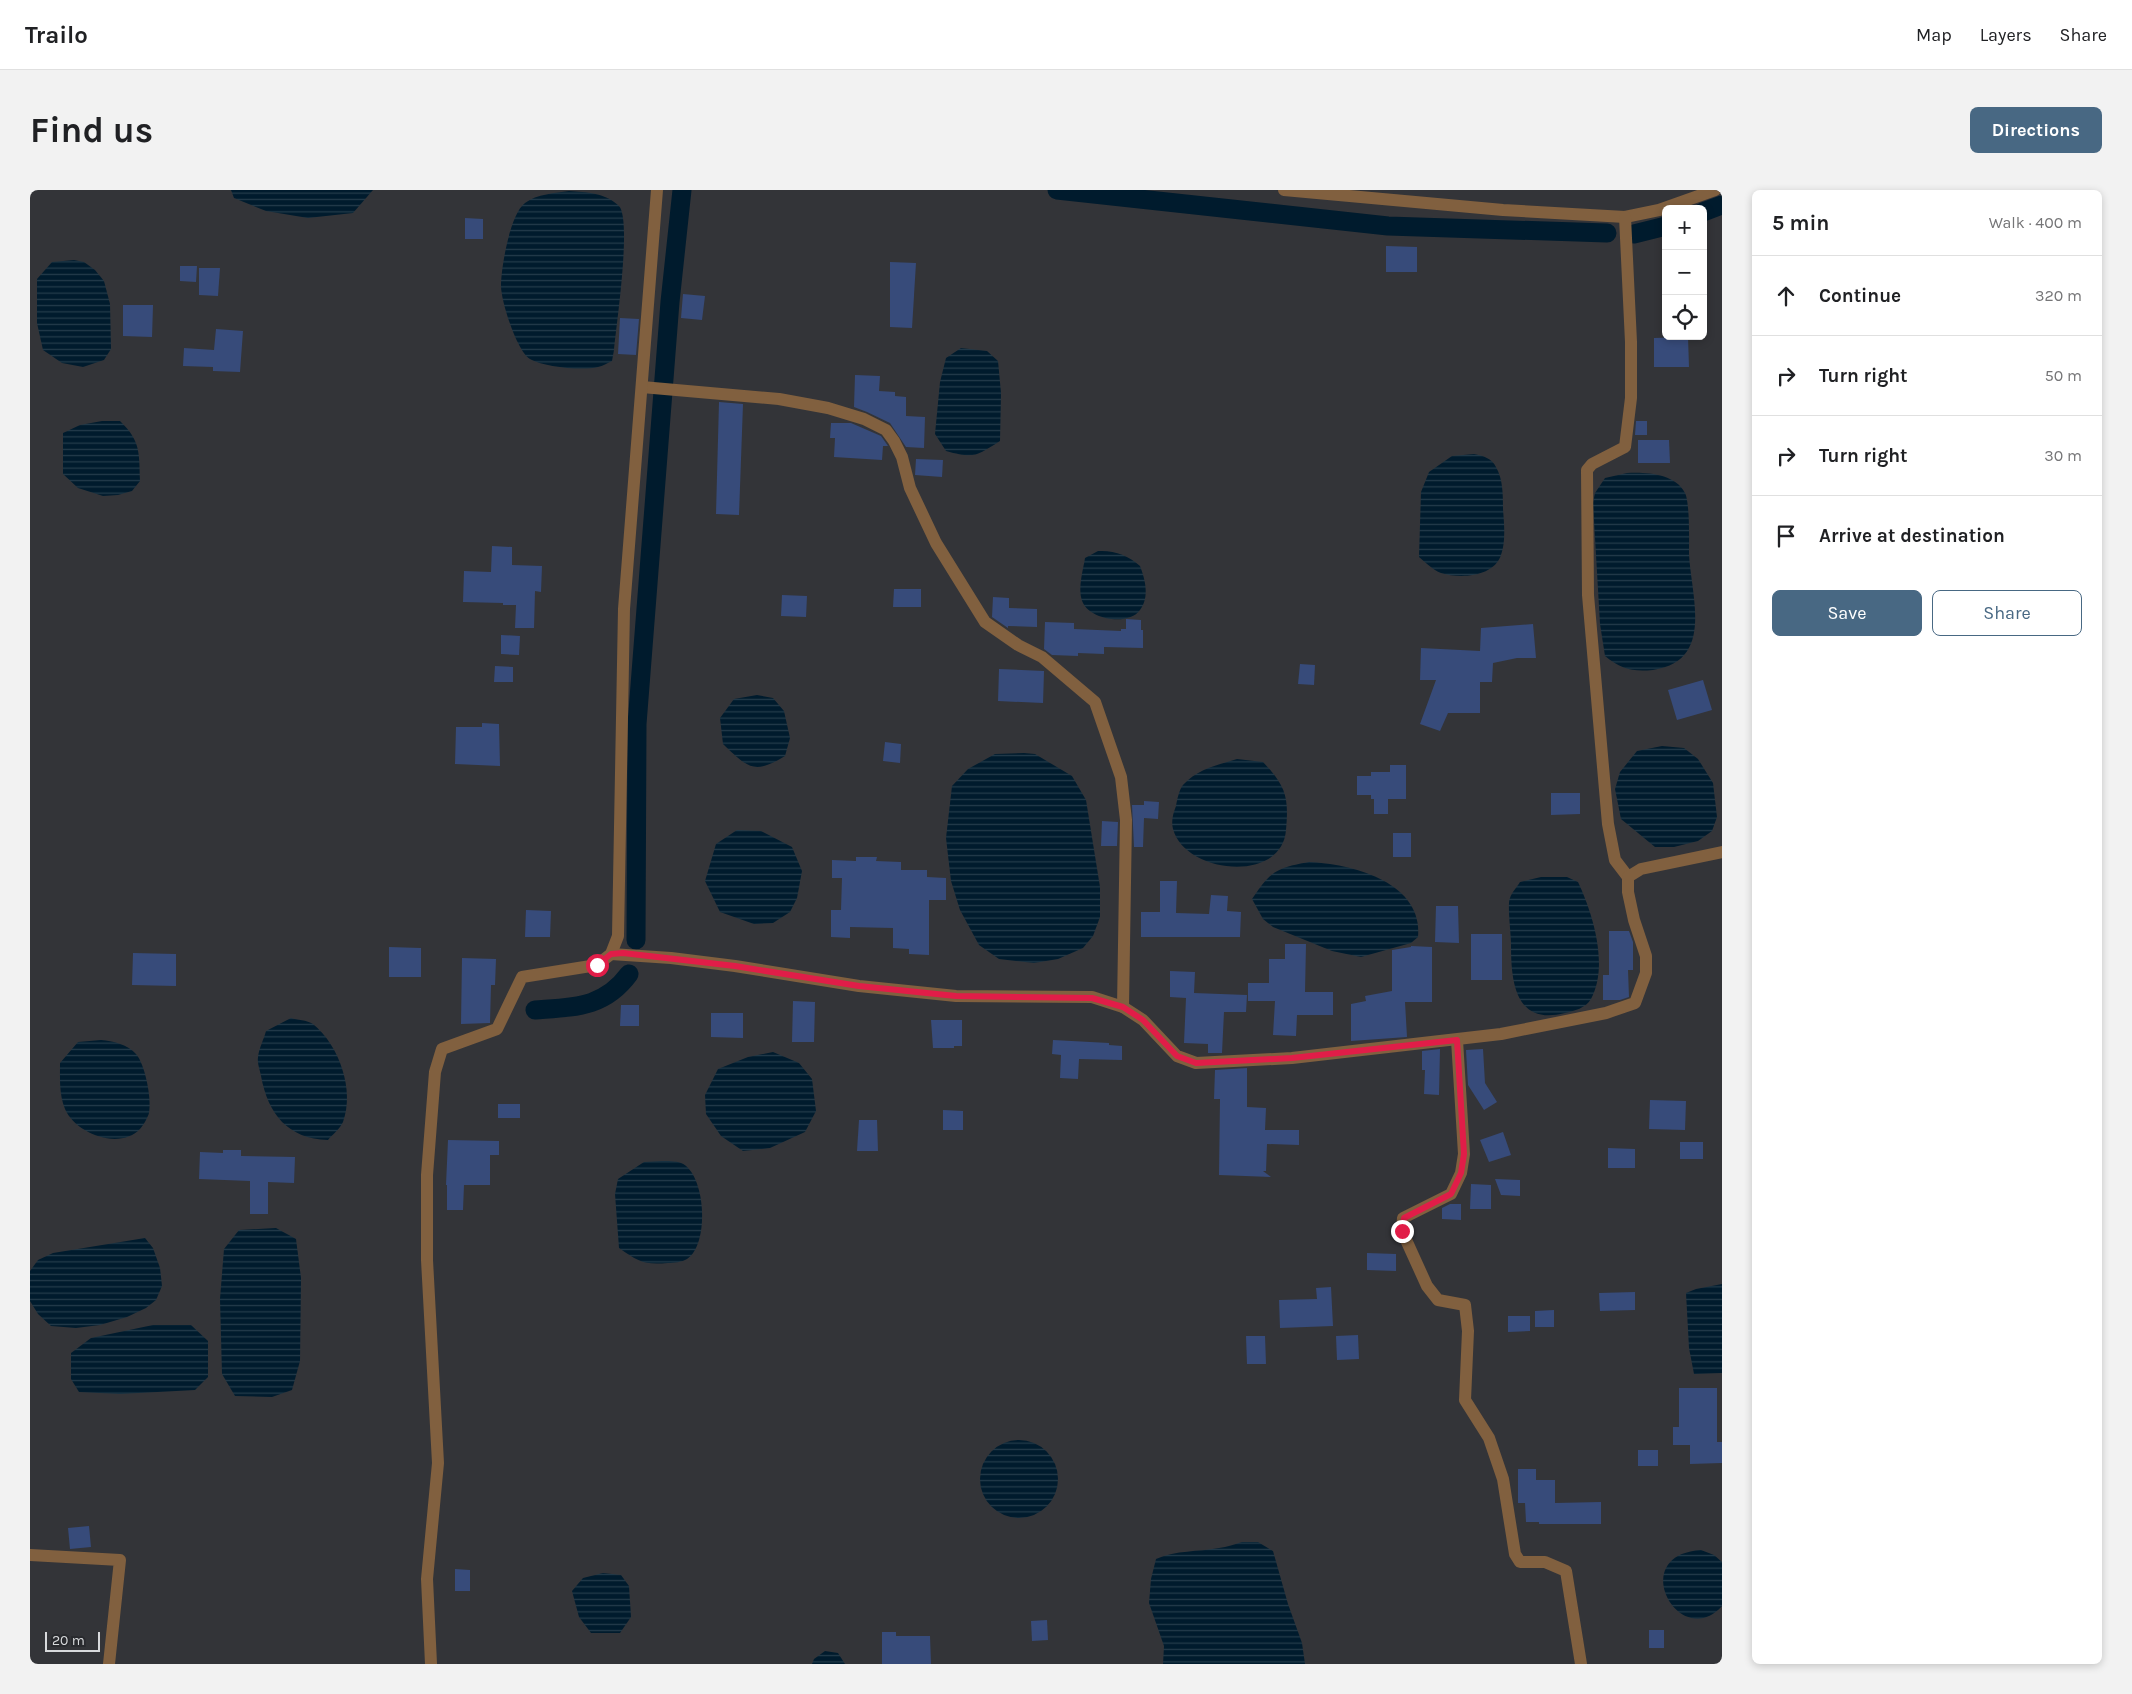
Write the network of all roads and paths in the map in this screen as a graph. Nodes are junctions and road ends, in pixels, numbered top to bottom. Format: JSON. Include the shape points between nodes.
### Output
{"nodes":[{"id":1,"x":658,"y":190,"type":"edge"},
{"id":2,"x":1284,"y":190,"type":"edge"},
{"id":3,"x":1715,"y":190,"type":"edge"},
{"id":4,"x":1378,"y":194,"type":"edge"},
{"id":5,"x":1625,"y":217,"type":"junction"},
{"id":6,"x":642,"y":387,"type":"junction"},
{"id":7,"x":1722,"y":852,"type":"edge"},
{"id":8,"x":1628,"y":877,"type":"junction"},
{"id":9,"x":611,"y":954,"type":"junction"},
{"id":10,"x":1123,"y":1007,"type":"junction"},
{"id":11,"x":1457,"y":1040,"type":"junction"},
{"id":12,"x":30,"y":1556,"type":"edge"},
{"id":13,"x":110,"y":1664,"type":"edge"},
{"id":14,"x":431,"y":1664,"type":"edge"},
{"id":15,"x":1581,"y":1664,"type":"edge"}],
"edges":[{"from":1,"to":6,"type":"street"},
{"from":2,"to":4,"type":"street"},
{"from":3,"to":5,"type":"street","via":[[1659,210]]},
{"from":4,"to":5,"type":"street","via":[[1503,210]]},
{"from":5,"to":8,"type":"street","via":[[1632,342],[1632,398],[1625,447],[1592,464],[1587,470],[1588,595],[1608,824],[1615,860]]},
{"from":6,"to":9,"type":"street","via":[[624,609],[620,912],[618,936]]},
{"from":6,"to":10,"type":"street","via":[[779,399],[828,408],[886,430],[902,457],[910,488],[936,543],[985,622],[1042,657],[1095,702],[1121,777],[1126,820]]},
{"from":7,"to":8,"type":"street","via":[[1641,869]]},
{"from":8,"to":11,"type":"street","via":[[1634,920],[1646,956],[1646,973],[1635,1003],[1560,1024]]},
{"from":9,"to":10,"type":"street","via":[[735,966],[869,987],[956,996],[1092,998]]},
{"from":9,"to":14,"type":"street","via":[[597,965],[522,977],[497,1029],[442,1049],[435,1072],[427,1175],[427,1260],[438,1463],[427,1579]]},
{"from":10,"to":11,"type":"street","via":[[1143,1020],[1177,1056],[1196,1063],[1292,1058]]},
{"from":11,"to":15,"type":"street","via":[[1464,1154],[1461,1173],[1451,1194],[1404,1218],[1402,1231],[1427,1286],[1438,1300],[1464,1305],[1468,1331],[1464,1400],[1489,1438],[1503,1479],[1515,1554],[1520,1562],[1545,1562],[1566,1571]]},
{"from":12,"to":13,"type":"street","via":[[120,1560]]}]}
